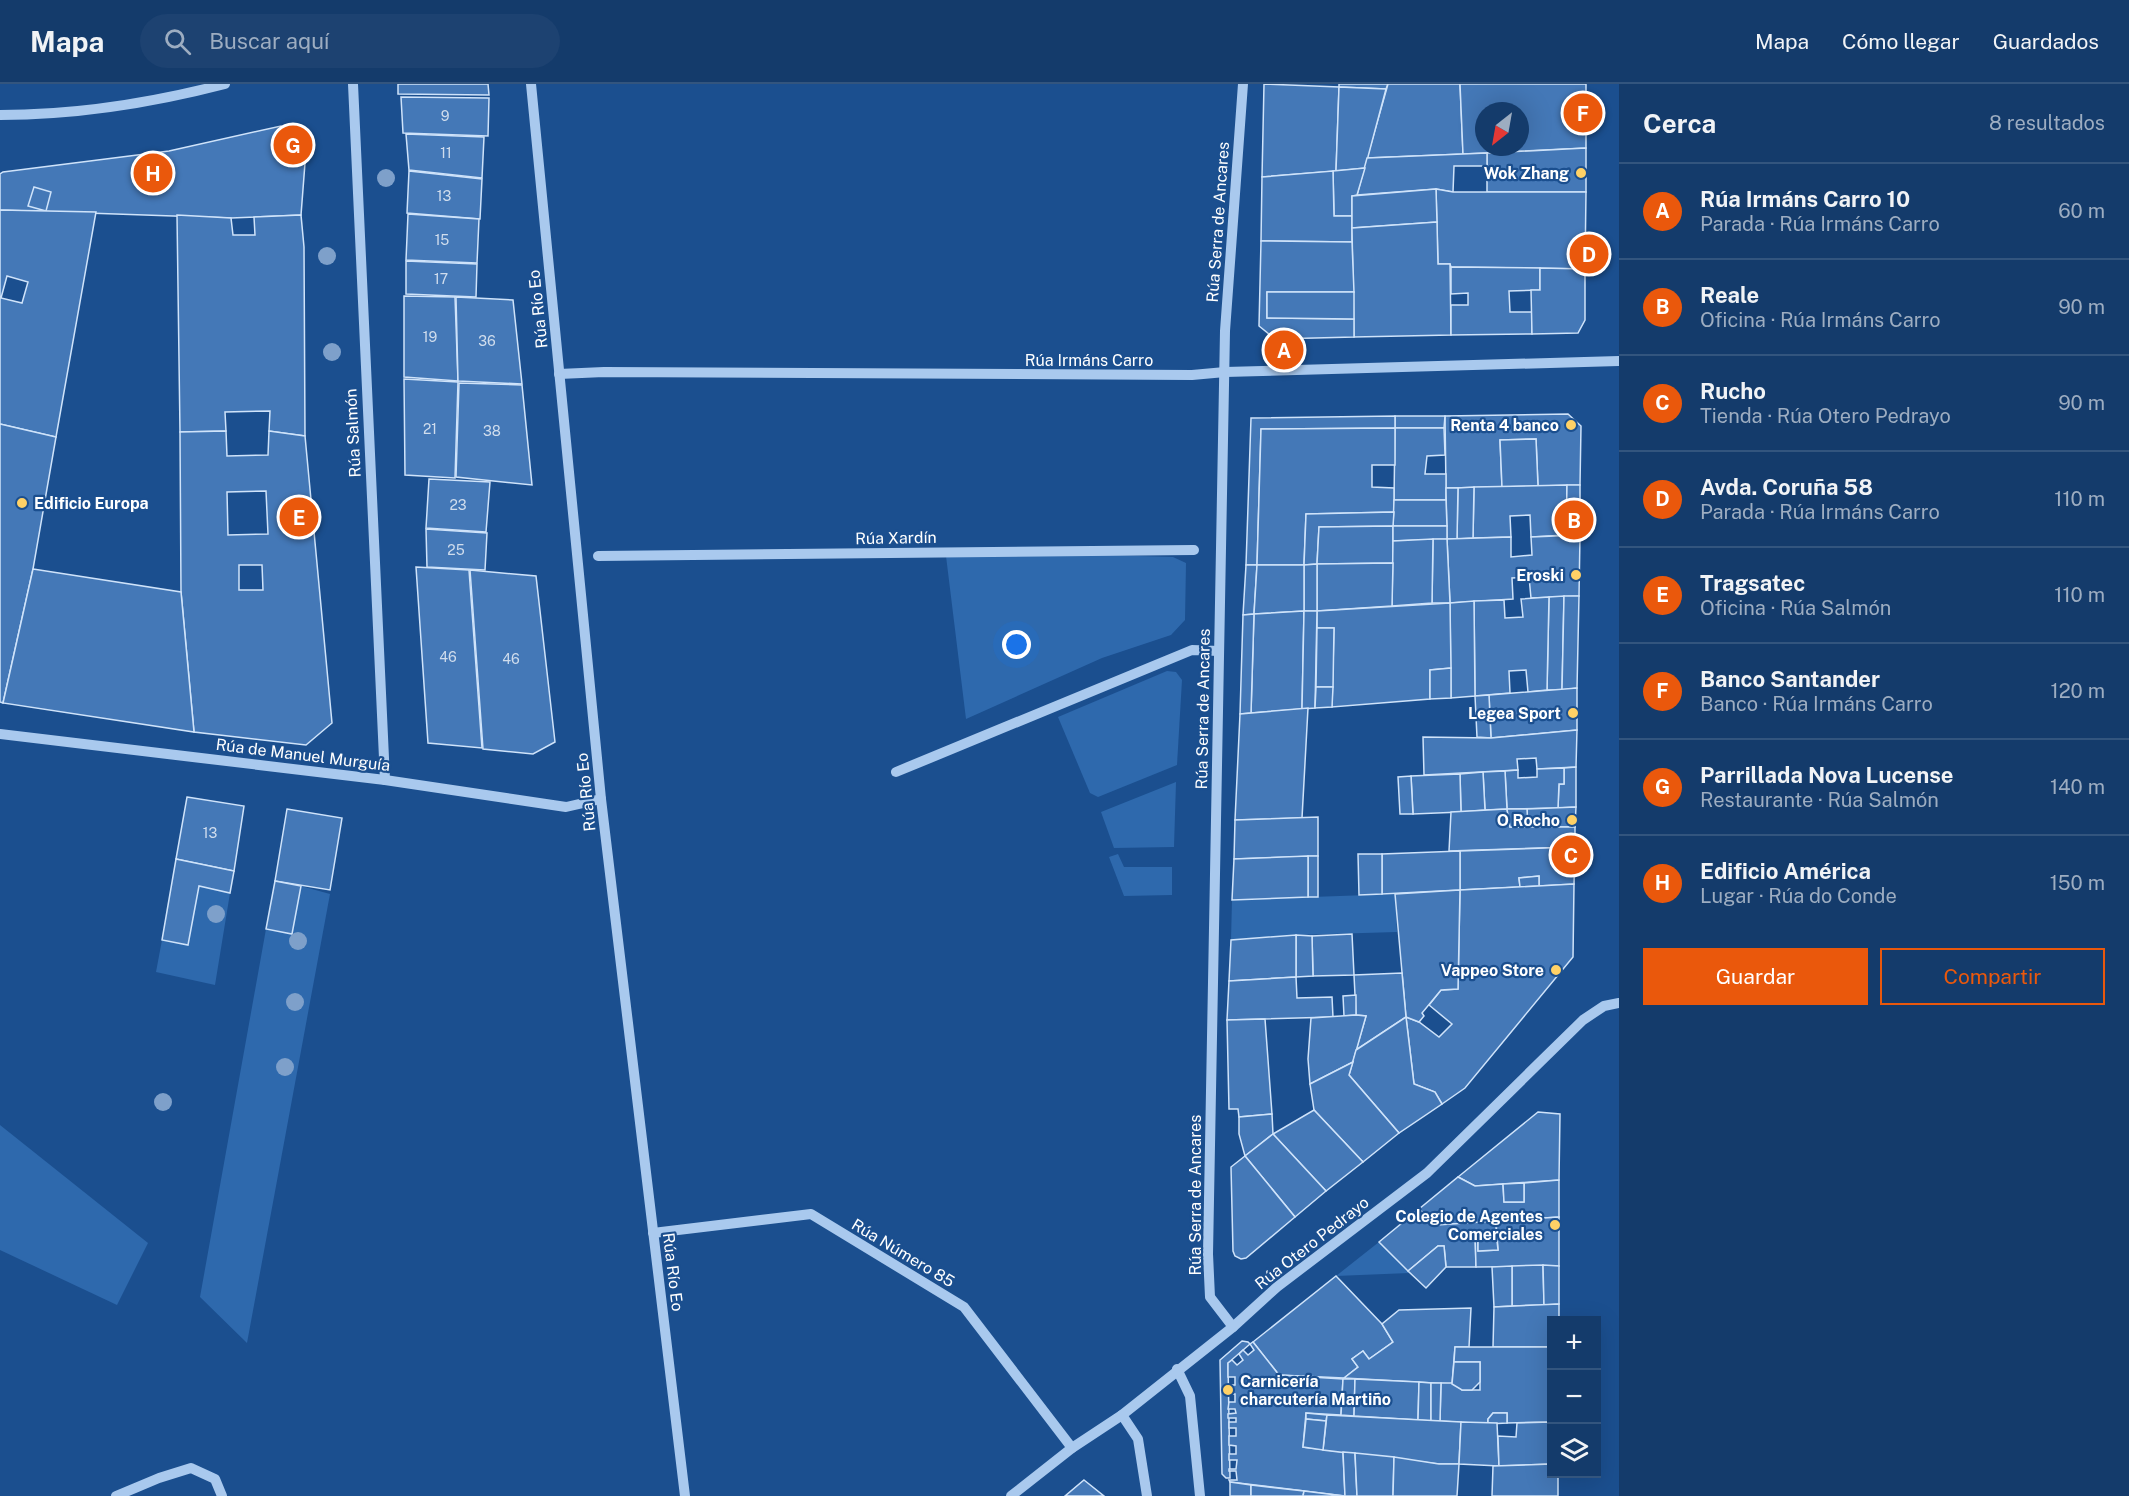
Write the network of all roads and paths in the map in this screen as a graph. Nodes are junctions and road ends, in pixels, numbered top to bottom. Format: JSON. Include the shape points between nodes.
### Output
{"nodes":[{"id":1,"x":225,"y":84,"type":"edge"},
{"id":2,"x":353,"y":84,"type":"edge"},
{"id":3,"x":531,"y":84,"type":"edge"},
{"id":4,"x":1243,"y":84,"type":"edge"},
{"id":5,"x":0,"y":115,"type":"edge"},
{"id":6,"x":1619,"y":362,"type":"edge"},
{"id":7,"x":1225,"y":372,"type":"junction"},
{"id":8,"x":559,"y":374,"type":"junction"},
{"id":9,"x":1194,"y":550,"type":"dead end"},
{"id":10,"x":598,"y":556,"type":"dead end"},
{"id":11,"x":1219,"y":651,"type":"junction"},
{"id":12,"x":0,"y":734,"type":"edge"},
{"id":13,"x":896,"y":772,"type":"dead end"},
{"id":14,"x":385,"y":780,"type":"junction"},
{"id":15,"x":601,"y":799,"type":"junction"},
{"id":16,"x":1619,"y":1003,"type":"edge"},
{"id":17,"x":653,"y":1233,"type":"junction"},
{"id":18,"x":1233,"y":1327,"type":"junction"},
{"id":19,"x":1177,"y":1370,"type":"junction"},
{"id":20,"x":1122,"y":1415,"type":"junction"},
{"id":21,"x":1072,"y":1448,"type":"junction"},
{"id":22,"x":116,"y":1496,"type":"edge"},
{"id":23,"x":222,"y":1496,"type":"edge"},
{"id":24,"x":685,"y":1496,"type":"edge"},
{"id":25,"x":1011,"y":1496,"type":"edge"},
{"id":26,"x":1147,"y":1496,"type":"edge"},
{"id":27,"x":1200,"y":1496,"type":"edge"}],
"edges":[{"from":1,"to":5,"type":"street","via":[[175,97],[104,107],[44,115]]},
{"from":2,"to":14,"type":"street","name":"Rúa Salmón"},
{"from":3,"to":8,"type":"street","name":"Rúa Río Eo"},
{"from":4,"to":7,"type":"street","name":"Rúa Serra de Ancares"},
{"from":6,"to":7,"type":"street","name":"Rúa Irmáns Carro"},
{"from":7,"to":8,"type":"street","name":"Rúa Irmáns Carro"},
{"from":7,"to":11,"type":"street","name":"Rúa Serra de Ancares"},
{"from":8,"to":15,"type":"street","name":"Rúa Río Eo"},
{"from":9,"to":10,"type":"street","name":"Rúa Xardín"},
{"from":11,"to":13,"type":"street","via":[[1192,650]]},
{"from":11,"to":18,"type":"street","name":"Rúa Serra de Ancares","via":[[1208,1254],[1210,1297]]},
{"from":12,"to":14,"type":"street","name":"Rúa de Manuel Murguía"},
{"from":14,"to":15,"type":"street","name":"Rúa de Manuel Murguía","via":[[566,807]]},
{"from":15,"to":17,"type":"street","name":"Rúa Río Eo"},
{"from":16,"to":18,"type":"street","name":"Rúa Otero Pedrayo","via":[[1605,1006],[1582,1020],[1427,1173],[1277,1287]]},
{"from":17,"to":21,"type":"street","name":"Rúa Número 85","via":[[811,1214],[964,1307]]},
{"from":17,"to":24,"type":"street","name":"Rúa Río Eo"},
{"from":18,"to":19,"type":"street","name":"Rúa Otero Pedrayo"},
{"from":19,"to":20,"type":"street","name":"Rúa Otero Pedrayo"},
{"from":19,"to":27,"type":"street","via":[[1190,1396]]},
{"from":20,"to":21,"type":"street","name":"Rúa Otero Pedrayo"},
{"from":20,"to":26,"type":"street","via":[[1138,1439]]},
{"from":21,"to":25,"type":"street","name":"Rúa Otero Pedrayo"},
{"from":22,"to":23,"type":"street","via":[[191,1468],[215,1479]]}]}
